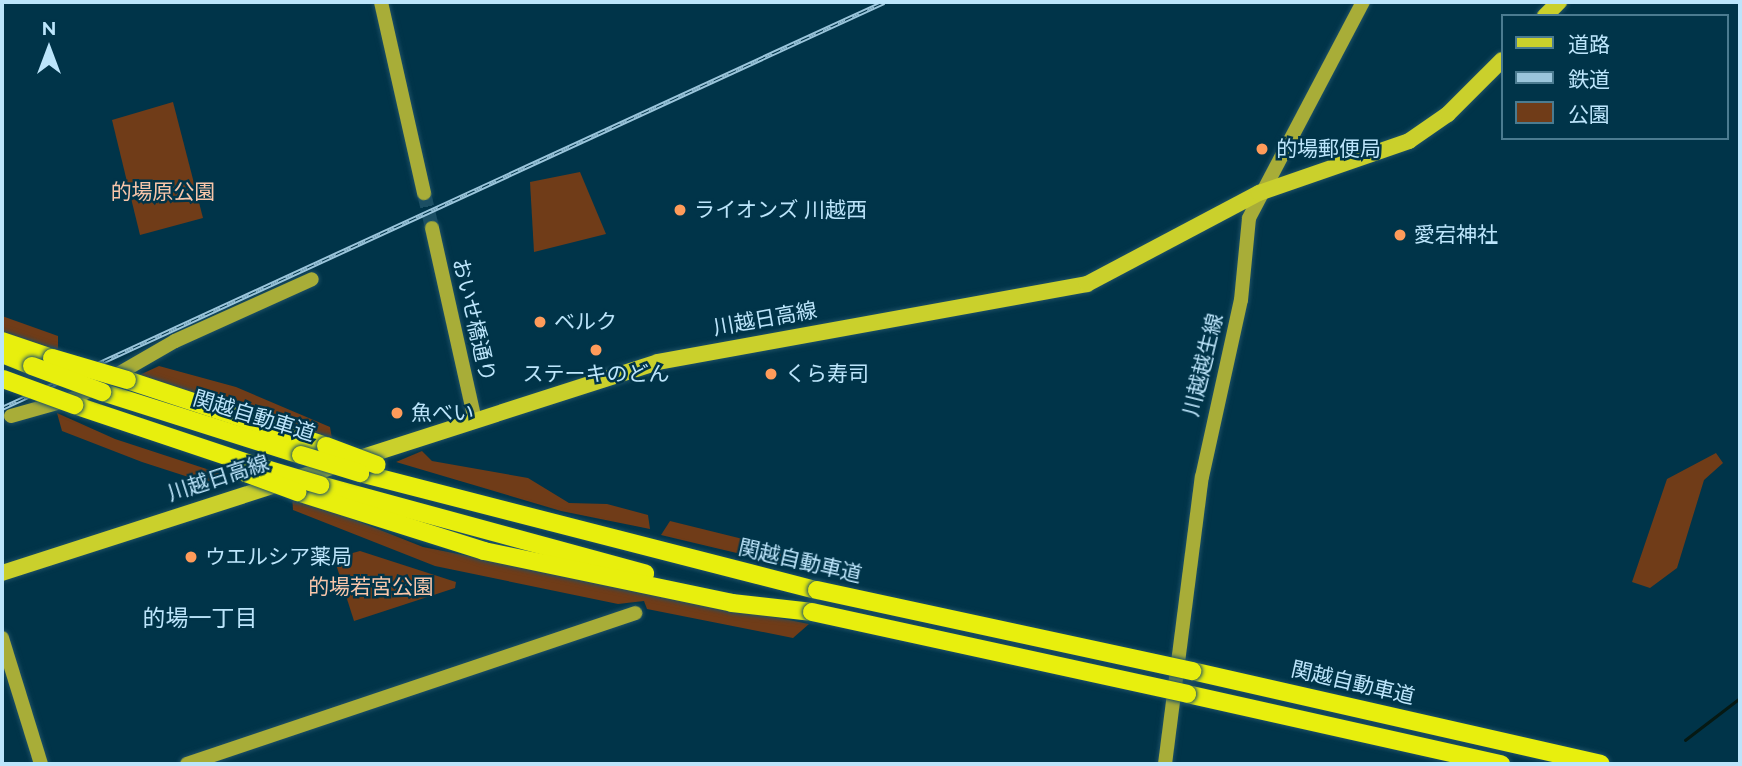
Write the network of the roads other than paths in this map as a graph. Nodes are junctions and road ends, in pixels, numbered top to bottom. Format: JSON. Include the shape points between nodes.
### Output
{"nodes":[{"id":1,"x":381,"y":2,"type":"edge"},
{"id":2,"x":1363,"y":2,"type":"edge"},
{"id":3,"x":1500,"y":62,"type":"edge"},
{"id":4,"x":424,"y":192,"type":"tunnel mouth"},
{"id":5,"x":1259,"y":192,"type":"junction"},
{"id":6,"x":432,"y":228,"type":"tunnel mouth"},
{"id":7,"x":312,"y":279,"type":"dead end"},
{"id":8,"x":2,"y":341,"type":"edge"},
{"id":9,"x":2,"y":354,"type":"edge"},
{"id":10,"x":2,"y":379,"type":"edge"},
{"id":11,"x":11,"y":416,"type":"dead end"},
{"id":12,"x":475,"y":420,"type":"junction"},
{"id":13,"x":251,"y":469,"type":"junction"},
{"id":14,"x":553,"y":525,"type":"junction"},
{"id":15,"x":2,"y":573,"type":"edge"},
{"id":16,"x":813,"y":612,"type":"junction"},
{"id":17,"x":635,"y":613,"type":"dead end"},
{"id":18,"x":2,"y":638,"type":"edge"},
{"id":19,"x":41,"y":764,"type":"edge"},
{"id":20,"x":187,"y":764,"type":"edge"},
{"id":21,"x":1165,"y":764,"type":"edge"},
{"id":22,"x":1501,"y":764,"type":"edge"},
{"id":23,"x":1601,"y":764,"type":"edge"}],
"edges":[{"from":1,"to":4,"type":"street"},
{"from":2,"to":5,"type":"street","name":"川越越生線"},
{"from":3,"to":5,"type":"main road","name":"川越日高線","via":[[1448,114],[1409,141]]},
{"from":5,"to":12,"type":"main road","name":"川越日高線","via":[[1066,290],[709,350]]},
{"from":5,"to":21,"type":"street","name":"川越越生線","via":[[1248,218],[1241,300],[1210,425]]},
{"from":6,"to":12,"type":"street","name":"おいせ橋通り"},
{"from":7,"to":11,"type":"street","via":[[175,341],[78,397]]},
{"from":8,"to":14,"type":"highway","bridge":true,"via":[[377,466],[484,495]]},
{"from":9,"to":14,"type":"highway","name":"関越自動車道","bridge":true,"via":[[102,392],[301,455]]},
{"from":10,"to":13,"type":"highway","bridge":true},
{"from":12,"to":15,"type":"main road","name":"川越日高線"},
{"from":13,"to":16,"type":"highway","bridge":true},
{"from":13,"to":16,"type":"highway","bridge":true,"via":[[297,492],[484,551],[733,603]]},
{"from":14,"to":23,"type":"highway","name":"関越自動車道","bridge":true,"via":[[817,590]]},
{"from":16,"to":22,"type":"highway","bridge":true},
{"from":17,"to":20,"type":"street"},
{"from":18,"to":19,"type":"street"}]}
